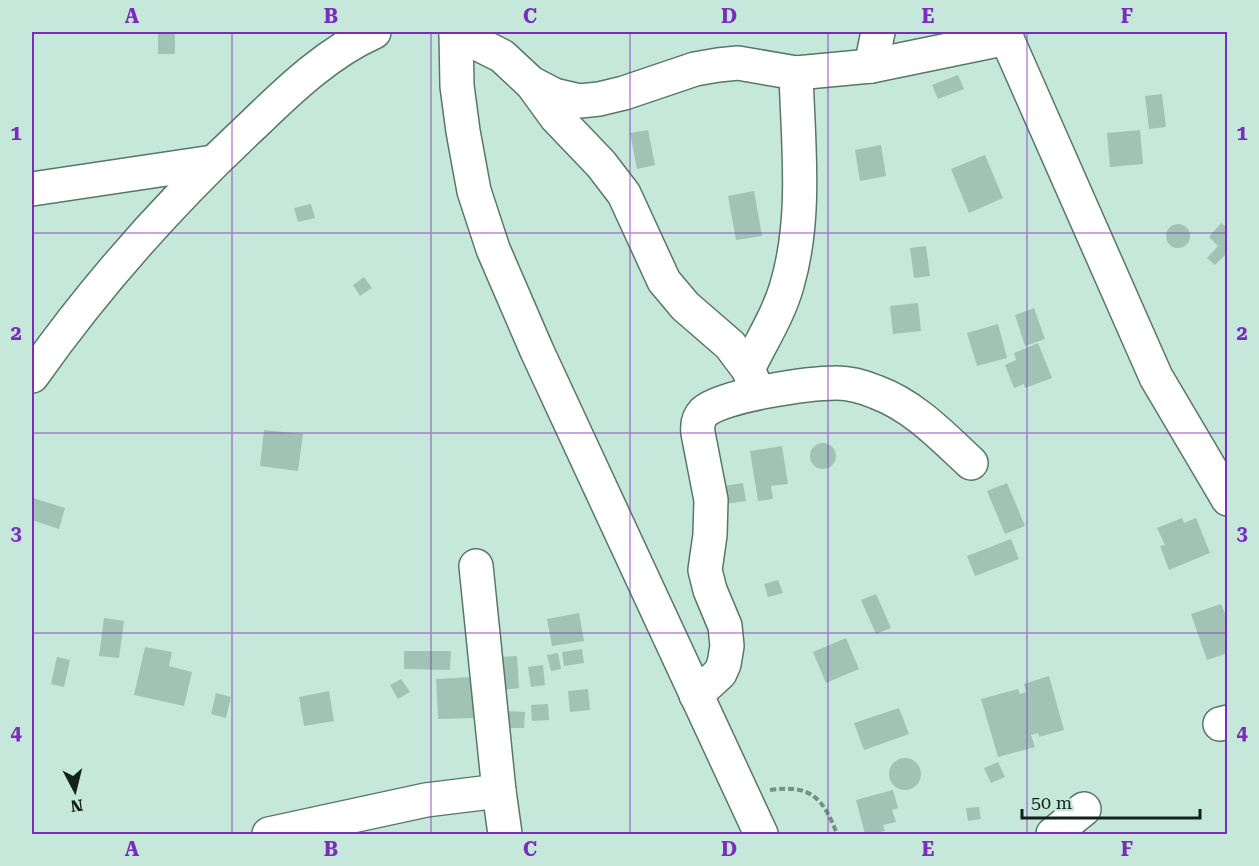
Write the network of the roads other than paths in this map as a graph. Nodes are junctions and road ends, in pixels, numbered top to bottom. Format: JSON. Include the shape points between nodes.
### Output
{"nodes":[{"id":1,"x":373,"y":32,"type":"edge"},
{"id":2,"x":456,"y":32,"type":"edge"},
{"id":3,"x":878,"y":32,"type":"edge"},
{"id":4,"x":1006,"y":35,"type":"edge"},
{"id":5,"x":871,"y":66,"type":"junction"},
{"id":6,"x":795,"y":73,"type":"junction"},
{"id":7,"x":531,"y":83,"type":"junction"},
{"id":8,"x":213,"y":162,"type":"junction"},
{"id":9,"x":32,"y":189,"type":"edge"},
{"id":10,"x":32,"y":376,"type":"edge"},
{"id":11,"x":753,"y":381,"type":"junction"},
{"id":12,"x":971,"y":463,"type":"dead end"},
{"id":13,"x":1227,"y":499,"type":"edge"},
{"id":14,"x":476,"y":566,"type":"dead end"},
{"id":15,"x":696,"y":695,"type":"junction"},
{"id":16,"x":499,"y":792,"type":"junction"},
{"id":17,"x":1084,"y":809,"type":"dead end"},
{"id":18,"x":269,"y":834,"type":"edge"},
{"id":19,"x":506,"y":834,"type":"edge"},
{"id":20,"x":760,"y":834,"type":"edge"},
{"id":21,"x":1053,"y":834,"type":"edge"}],
"edges":[{"from":1,"to":8,"type":"street","via":[[314,70]]},
{"from":2,"to":7,"type":"street","via":[[502,56]]},
{"from":2,"to":15,"type":"street","via":[[463,131],[474,191],[493,249]]},
{"from":3,"to":5,"type":"street"},
{"from":4,"to":5,"type":"street"},
{"from":4,"to":13,"type":"street","via":[[1156,377]]},
{"from":5,"to":6,"type":"street"},
{"from":6,"to":7,"type":"street","via":[[738,63],[718,65],[694,69],[624,93],[580,101],[554,95]]},
{"from":6,"to":11,"type":"street","via":[[798,229],[786,288]]},
{"from":7,"to":11,"type":"street","via":[[624,194],[664,281],[685,306],[730,345]]},
{"from":8,"to":9,"type":"street"},
{"from":8,"to":10,"type":"street","via":[[97,289]]},
{"from":11,"to":12,"type":"street","via":[[853,384],[879,393],[920,415]]},
{"from":11,"to":15,"type":"street","via":[[703,412],[697,422],[711,500],[705,570],[725,626],[727,646],[720,673]]},
{"from":14,"to":16,"type":"street"},
{"from":15,"to":20,"type":"street"},
{"from":16,"to":18,"type":"street","via":[[426,800]]},
{"from":16,"to":19,"type":"street"},
{"from":17,"to":21,"type":"street"}]}
